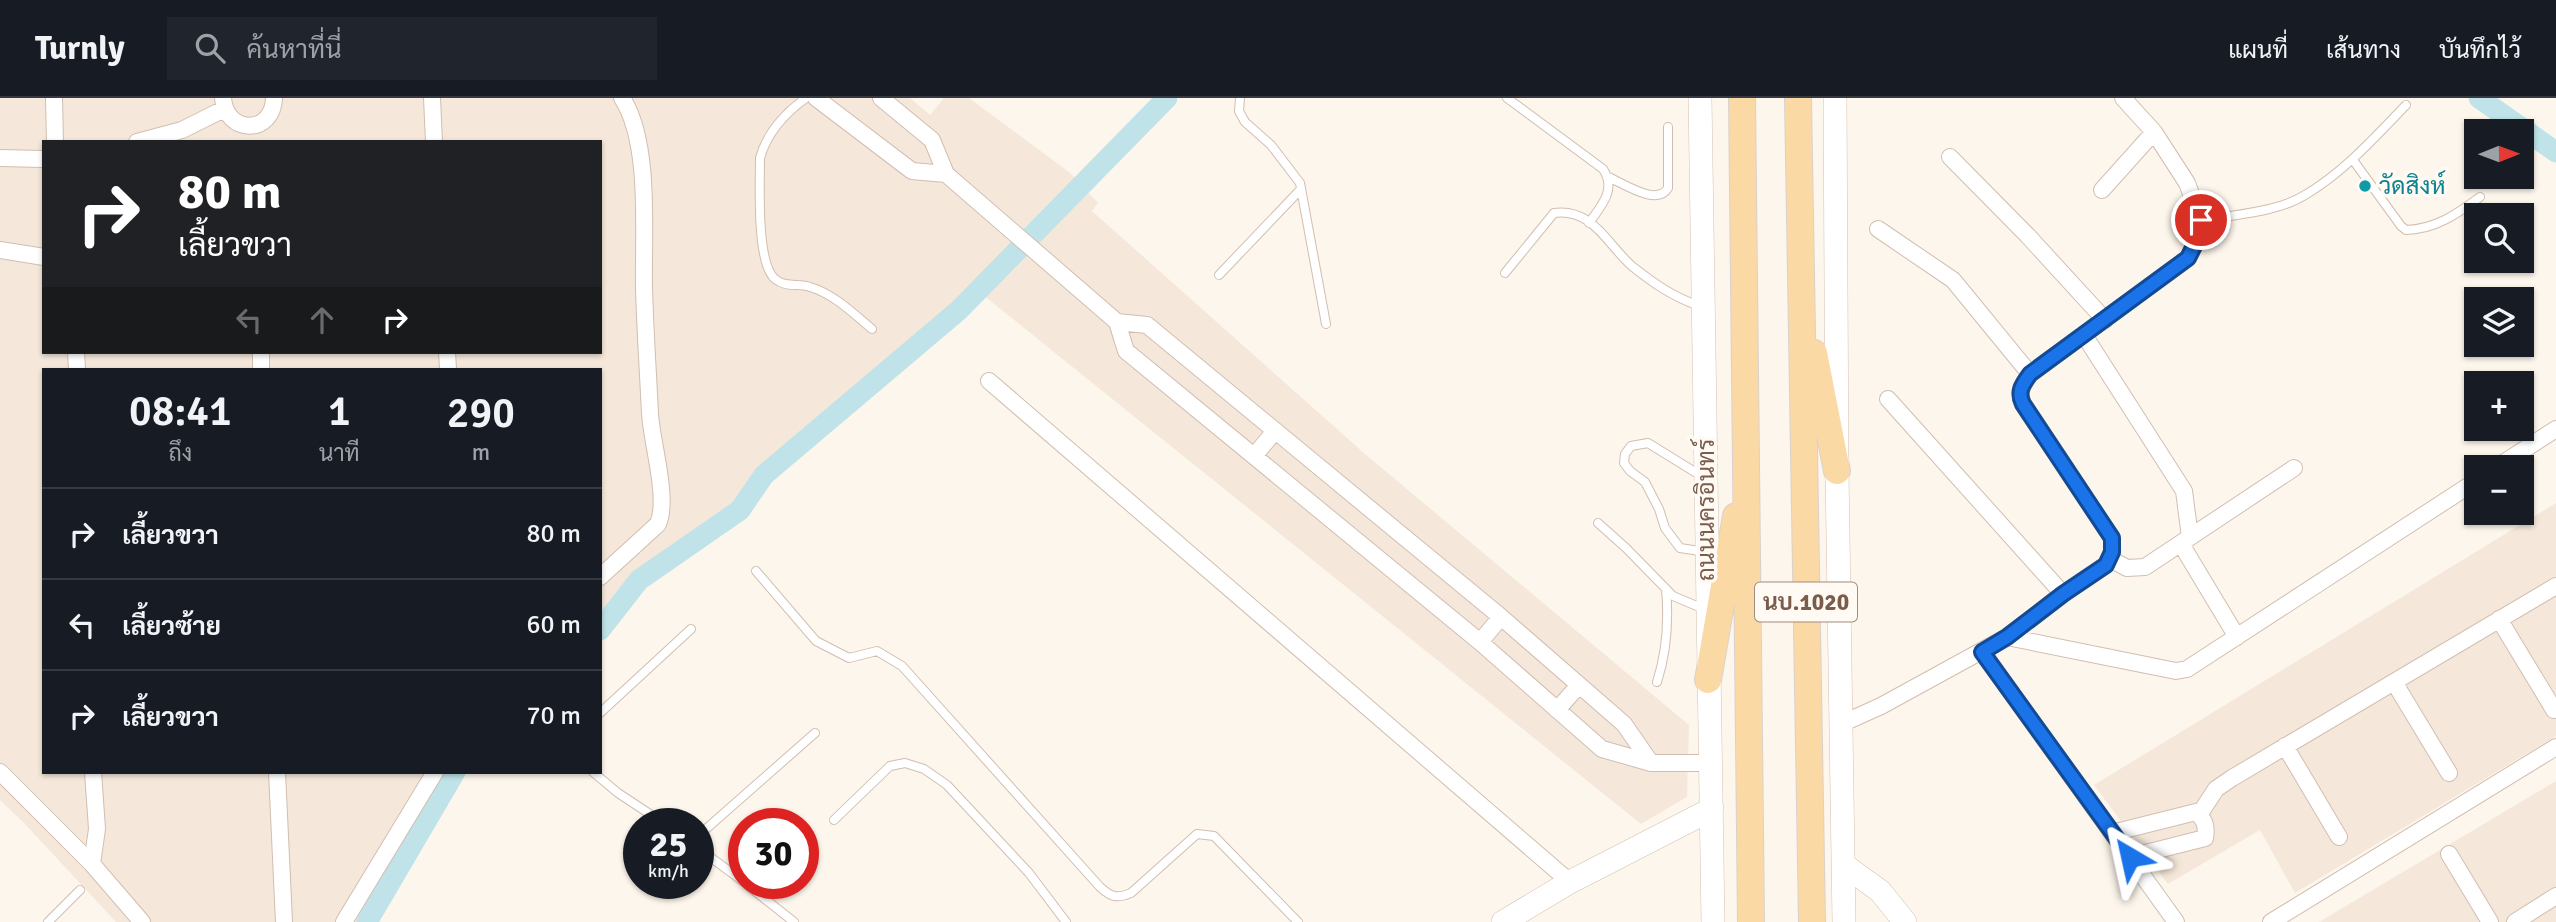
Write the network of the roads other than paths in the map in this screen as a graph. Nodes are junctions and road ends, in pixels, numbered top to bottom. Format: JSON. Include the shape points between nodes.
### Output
{"nodes":[{"id":1,"x":54,"y":98,"type":"edge"},
{"id":2,"x":432,"y":98,"type":"edge"},
{"id":3,"x":622,"y":98,"type":"edge"},
{"id":4,"x":806,"y":98,"type":"edge"},
{"id":5,"x":816,"y":98,"type":"edge"},
{"id":6,"x":881,"y":98,"type":"edge"},
{"id":7,"x":1240,"y":98,"type":"edge"},
{"id":8,"x":1507,"y":98,"type":"edge"},
{"id":9,"x":1700,"y":98,"type":"edge"},
{"id":10,"x":1742,"y":98,"type":"edge"},
{"id":11,"x":1798,"y":98,"type":"edge"},
{"id":12,"x":1835,"y":98,"type":"edge"},
{"id":13,"x":2123,"y":98,"type":"edge"},
{"id":14,"x":276,"y":99,"type":"edge"},
{"id":15,"x":223,"y":104,"type":"edge"},
{"id":16,"x":2406,"y":105,"type":"dead end"},
{"id":17,"x":1668,"y":127,"type":"dead end"},
{"id":18,"x":2154,"y":132,"type":"junction"},
{"id":19,"x":248,"y":134,"type":"edge"},
{"id":20,"x":55,"y":140,"type":"edge"},
{"id":21,"x":144,"y":140,"type":"edge"},
{"id":22,"x":434,"y":140,"type":"edge"},
{"id":23,"x":1950,"y":157,"type":"dead end"},
{"id":24,"x":0,"y":158,"type":"edge"},
{"id":25,"x":42,"y":159,"type":"edge"},
{"id":26,"x":2353,"y":160,"type":"junction"},
{"id":27,"x":946,"y":174,"type":"junction"},
{"id":28,"x":1608,"y":177,"type":"junction"},
{"id":29,"x":1301,"y":189,"type":"junction"},
{"id":30,"x":2102,"y":190,"type":"dead end"},
{"id":31,"x":2480,"y":197,"type":"dead end"},
{"id":32,"x":2201,"y":220,"type":"junction"},
{"id":33,"x":1589,"y":223,"type":"junction"},
{"id":34,"x":1878,"y":229,"type":"dead end"},
{"id":35,"x":0,"y":250,"type":"edge"},
{"id":36,"x":42,"y":257,"type":"edge"},
{"id":37,"x":1505,"y":273,"type":"dead end"},
{"id":38,"x":1219,"y":275,"type":"dead end"},
{"id":39,"x":1800,"y":282,"type":"junction"},
{"id":40,"x":1704,"y":308,"type":"junction"},
{"id":41,"x":2105,"y":320,"type":"junction"},
{"id":42,"x":1117,"y":322,"type":"junction"},
{"id":43,"x":1326,"y":324,"type":"dead end"},
{"id":44,"x":872,"y":329,"type":"dead end"},
{"id":45,"x":2084,"y":335,"type":"junction"},
{"id":46,"x":2030,"y":374,"type":"junction"},
{"id":47,"x":989,"y":381,"type":"dead end"},
{"id":48,"x":1888,"y":399,"type":"dead end"},
{"id":49,"x":2556,"y":429,"type":"edge"},
{"id":50,"x":1275,"y":431,"type":"junction"},
{"id":51,"x":1747,"y":449,"type":"junction"},
{"id":52,"x":2516,"y":455,"type":"edge"},
{"id":53,"x":1254,"y":456,"type":"junction"},
{"id":54,"x":2294,"y":468,"type":"dead end"},
{"id":55,"x":1837,"y":471,"type":"junction"},
{"id":56,"x":1706,"y":479,"type":"junction"},
{"id":57,"x":2464,"y":489,"type":"edge"},
{"id":58,"x":1598,"y":523,"type":"dead end"},
{"id":59,"x":2185,"y":540,"type":"junction"},
{"id":60,"x":1706,"y":552,"type":"junction"},
{"id":61,"x":2110,"y":559,"type":"junction"},
{"id":62,"x":756,"y":571,"type":"dead end"},
{"id":63,"x":602,"y":575,"type":"edge"},
{"id":64,"x":2556,"y":586,"type":"edge"},
{"id":65,"x":1666,"y":589,"type":"junction"},
{"id":66,"x":2063,"y":594,"type":"junction"},
{"id":67,"x":1707,"y":610,"type":"junction"},
{"id":68,"x":1501,"y":617,"type":"junction"},
{"id":69,"x":2499,"y":619,"type":"junction"},
{"id":70,"x":691,"y":629,"type":"dead end"},
{"id":71,"x":2237,"y":636,"type":"junction"},
{"id":72,"x":2007,"y":637,"type":"junction"},
{"id":73,"x":1480,"y":642,"type":"junction"},
{"id":74,"x":1982,"y":652,"type":"junction"},
{"id":75,"x":1708,"y":680,"type":"junction"},
{"id":76,"x":1657,"y":682,"type":"dead end"},
{"id":77,"x":2394,"y":682,"type":"junction"},
{"id":78,"x":1579,"y":685,"type":"junction"},
{"id":79,"x":1557,"y":710,"type":"junction"},
{"id":80,"x":2554,"y":710,"type":"dead end"},
{"id":81,"x":602,"y":711,"type":"edge"},
{"id":82,"x":1841,"y":724,"type":"junction"},
{"id":83,"x":815,"y":733,"type":"dead end"},
{"id":84,"x":2285,"y":746,"type":"junction"},
{"id":85,"x":2556,"y":747,"type":"edge"},
{"id":86,"x":1651,"y":763,"type":"junction"},
{"id":87,"x":1712,"y":763,"type":"junction"},
{"id":88,"x":0,"y":772,"type":"edge"},
{"id":89,"x":2449,"y":773,"type":"dead end"},
{"id":90,"x":93,"y":774,"type":"edge"},
{"id":91,"x":277,"y":774,"type":"edge"},
{"id":92,"x":434,"y":774,"type":"edge"},
{"id":93,"x":595,"y":774,"type":"edge"},
{"id":94,"x":641,"y":808,"type":"edge"},
{"id":95,"x":1712,"y":809,"type":"junction"},
{"id":96,"x":2199,"y":815,"type":"junction"},
{"id":97,"x":834,"y":820,"type":"dead end"},
{"id":98,"x":714,"y":822,"type":"edge"},
{"id":99,"x":2112,"y":834,"type":"junction"},
{"id":100,"x":2339,"y":837,"type":"dead end"},
{"id":101,"x":2449,"y":854,"type":"dead end"},
{"id":102,"x":2130,"y":857,"type":"junction"},
{"id":103,"x":92,"y":864,"type":"junction"},
{"id":104,"x":1843,"y":865,"type":"junction"},
{"id":105,"x":1570,"y":882,"type":"junction"},
{"id":106,"x":80,"y":890,"type":"dead end"},
{"id":107,"x":2556,"y":896,"type":"edge"},
{"id":108,"x":765,"y":899,"type":"edge"},
{"id":109,"x":48,"y":922,"type":"edge"},
{"id":110,"x":142,"y":922,"type":"edge"},
{"id":111,"x":284,"y":922,"type":"edge"},
{"id":112,"x":344,"y":922,"type":"edge"},
{"id":113,"x":794,"y":922,"type":"edge"},
{"id":114,"x":1066,"y":922,"type":"edge"},
{"id":115,"x":1298,"y":922,"type":"edge"},
{"id":116,"x":1503,"y":922,"type":"edge"},
{"id":117,"x":1713,"y":922,"type":"edge"},
{"id":118,"x":1751,"y":922,"type":"edge"},
{"id":119,"x":1812,"y":922,"type":"edge"},
{"id":120,"x":1844,"y":922,"type":"edge"},
{"id":121,"x":1905,"y":922,"type":"edge"},
{"id":122,"x":2176,"y":922,"type":"edge"},
{"id":123,"x":2271,"y":922,"type":"edge"},
{"id":124,"x":2490,"y":922,"type":"edge"},
{"id":125,"x":2515,"y":922,"type":"edge"}],
"edges":[{"from":1,"to":20,"type":"street"},
{"from":2,"to":22,"type":"street"},
{"from":3,"to":63,"type":"street","via":[[634,121],[642,175],[651,435],[663,500],[658,524]]},
{"from":4,"to":44,"type":"lane","via":[[787,112],[760,158],[761,230],[768,271],[785,285],[810,286]]},
{"from":5,"to":27,"type":"street","via":[[912,171]]},
{"from":6,"to":27,"type":"street","via":[[932,140]]},
{"from":7,"to":29,"type":"lane","via":[[1245,122],[1293,171]]},
{"from":8,"to":28,"type":"lane"},
{"from":9,"to":40,"type":"main road","name":"ถนนนครอินทร์"},
{"from":10,"to":51,"type":"main road","name":"ถนนนครอินทร์","number":"นบ.1020"},
{"from":11,"to":39,"type":"main road","number":"นบ.1020"},
{"from":12,"to":55,"type":"main road","number":"นบ.1020"},
{"from":13,"to":18,"type":"street"},
{"from":14,"to":19,"type":"street","via":[[266,119]]},
{"from":15,"to":19,"type":"street","via":[[229,118]]},
{"from":15,"to":21,"type":"street","via":[[182,130]]},
{"from":16,"to":26,"type":"lane"},
{"from":17,"to":28,"type":"lane","via":[[1665,194],[1649,195]]},
{"from":18,"to":30,"type":"street"},
{"from":18,"to":32,"type":"street","via":[[2188,183]]},
{"from":23,"to":41,"type":"street"},
{"from":24,"to":25,"type":"street"},
{"from":26,"to":31,"type":"lane","via":[[2406,230],[2450,218]]},
{"from":26,"to":32,"type":"lane","via":[[2304,196],[2275,207]]},
{"from":27,"to":42,"type":"street"},
{"from":28,"to":33,"type":"lane","via":[[1608,195]]},
{"from":29,"to":38,"type":"lane"},
{"from":29,"to":43,"type":"lane"},
{"from":32,"to":41,"type":"street","via":[[2188,258]]},
{"from":33,"to":37,"type":"lane","via":[[1565,212],[1554,213]]},
{"from":33,"to":40,"type":"lane","via":[[1670,295]]},
{"from":34,"to":46,"type":"street","via":[[1953,279]]},
{"from":35,"to":36,"type":"street"},
{"from":39,"to":55,"type":"main road"},
{"from":39,"to":119,"type":"main road","number":"นบ.1020"},
{"from":40,"to":56,"type":"main road","name":"ถนนนครอินทร์"},
{"from":41,"to":45,"type":"street"},
{"from":42,"to":50,"type":"street","via":[[1147,325]]},
{"from":42,"to":53,"type":"street","via":[[1126,351]]},
{"from":45,"to":46,"type":"street"},
{"from":45,"to":59,"type":"street","via":[[2184,491]]},
{"from":46,"to":61,"type":"street","via":[[2021,399],[2112,538]]},
{"from":47,"to":105,"type":"street"},
{"from":48,"to":66,"type":"street"},
{"from":49,"to":52,"type":"street"},
{"from":50,"to":53,"type":"street"},
{"from":50,"to":68,"type":"street"},
{"from":51,"to":75,"type":"main road"},
{"from":51,"to":118,"type":"main road","name":"ถนนนครอินทร์","number":"นบ.1020"},
{"from":53,"to":73,"type":"street"},
{"from":54,"to":59,"type":"street"},
{"from":55,"to":82,"type":"main road","number":"นบ.1020"},
{"from":56,"to":60,"type":"main road","name":"ถนนนครอินทร์"},
{"from":56,"to":60,"type":"lane","via":[[1648,443],[1631,446],[1625,454],[1624,463],[1645,482],[1665,528],[1680,548]]},
{"from":57,"to":71,"type":"street"},
{"from":58,"to":65,"type":"lane"},
{"from":59,"to":61,"type":"street","via":[[2141,569]]},
{"from":59,"to":71,"type":"street"},
{"from":60,"to":67,"type":"main road","name":"ถนนนครอินทร์"},
{"from":61,"to":66,"type":"street"},
{"from":62,"to":115,"type":"lane","via":[[816,641],[849,657],[877,651],[902,666],[1111,896],[1131,893],[1197,834],[1203,834],[1214,836]]},
{"from":64,"to":69,"type":"street"},
{"from":65,"to":67,"type":"lane"},
{"from":65,"to":76,"type":"lane","via":[[1669,617]]},
{"from":66,"to":72,"type":"street"},
{"from":67,"to":75,"type":"main road","name":"ถนนนครอินทร์"},
{"from":68,"to":73,"type":"street"},
{"from":68,"to":78,"type":"street"},
{"from":69,"to":77,"type":"street"},
{"from":69,"to":80,"type":"street"},
{"from":70,"to":81,"type":"lane"},
{"from":71,"to":72,"type":"street","via":[[2187,669],[2176,671]]},
{"from":72,"to":74,"type":"street"},
{"from":73,"to":79,"type":"street"},
{"from":74,"to":82,"type":"street"},
{"from":74,"to":99,"type":"street"},
{"from":75,"to":87,"type":"main road","name":"ถนนนครอินทร์"},
{"from":77,"to":84,"type":"street"},
{"from":77,"to":89,"type":"street"},
{"from":78,"to":79,"type":"street"},
{"from":78,"to":86,"type":"street","via":[[1624,724]]},
{"from":79,"to":86,"type":"street","via":[[1602,749]]},
{"from":82,"to":104,"type":"main road","number":"นบ.1020"},
{"from":83,"to":98,"type":"lane"},
{"from":84,"to":96,"type":"street","via":[[2216,789]]},
{"from":84,"to":100,"type":"street"},
{"from":85,"to":123,"type":"street"},
{"from":86,"to":87,"type":"street"},
{"from":87,"to":95,"type":"main road","name":"ถนนนครอินทร์"},
{"from":88,"to":103,"type":"street"},
{"from":90,"to":103,"type":"street","via":[[97,829]]},
{"from":91,"to":111,"type":"street"},
{"from":92,"to":112,"type":"street"},
{"from":93,"to":94,"type":"lane"},
{"from":95,"to":105,"type":"main road"},
{"from":95,"to":117,"type":"main road","name":"ถนนนครอินทร์"},
{"from":96,"to":99,"type":"street","via":[[2196,812]]},
{"from":96,"to":102,"type":"street","via":[[2205,838]]},
{"from":97,"to":114,"type":"lane","via":[[890,765],[905,763],[924,769],[947,785],[1029,873]]},
{"from":99,"to":102,"type":"street"},
{"from":101,"to":124,"type":"street"},
{"from":102,"to":122,"type":"street"},
{"from":103,"to":110,"type":"street"},
{"from":104,"to":120,"type":"main road","number":"นบ.1020"},
{"from":104,"to":121,"type":"main road","via":[[1880,891]]},
{"from":105,"to":116,"type":"main road"},
{"from":106,"to":109,"type":"lane"},
{"from":107,"to":125,"type":"street"},
{"from":108,"to":113,"type":"lane"}]}
